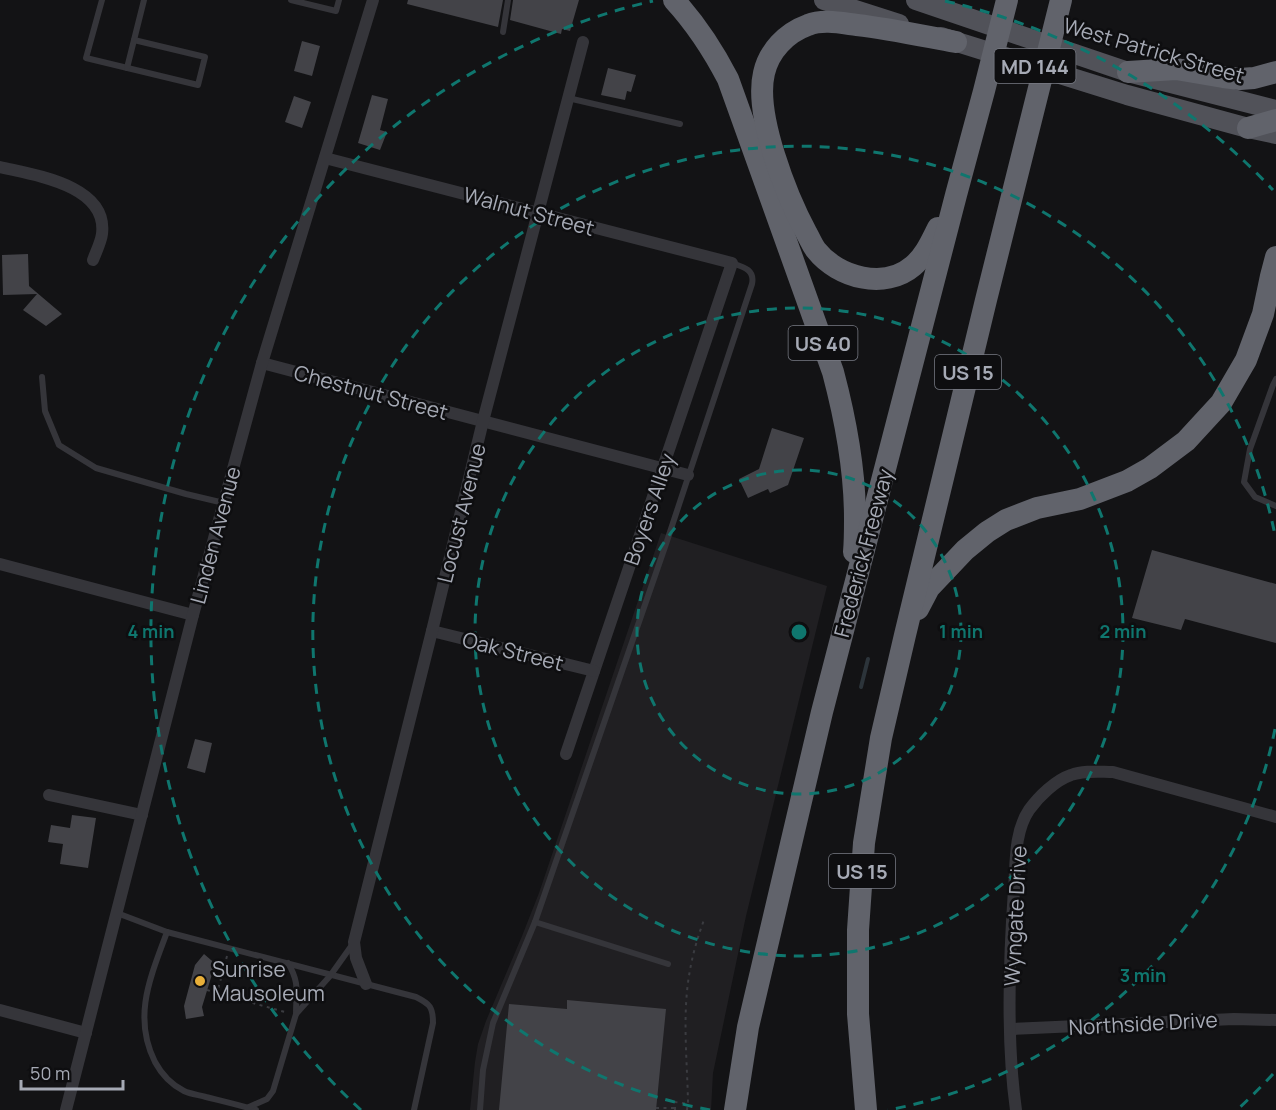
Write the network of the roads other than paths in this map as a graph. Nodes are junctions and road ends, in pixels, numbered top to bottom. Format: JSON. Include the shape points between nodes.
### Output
{"nodes":[{"id":1,"x":102,"y":0,"type":"edge"},
{"id":2,"x":144,"y":0,"type":"edge"},
{"id":3,"x":291,"y":0,"type":"edge"},
{"id":4,"x":339,"y":0,"type":"edge"},
{"id":5,"x":373,"y":0,"type":"edge"},
{"id":6,"x":508,"y":0,"type":"edge"},
{"id":7,"x":674,"y":0,"type":"edge"},
{"id":8,"x":824,"y":0,"type":"edge"},
{"id":9,"x":916,"y":0,"type":"edge"},
{"id":10,"x":1007,"y":0,"type":"edge"},
{"id":11,"x":1060,"y":3,"type":"edge"},
{"id":12,"x":503,"y":32,"type":"dead end"},
{"id":13,"x":134,"y":40,"type":"junction"},
{"id":14,"x":583,"y":42,"type":"dead end"},
{"id":15,"x":956,"y":42,"type":"junction"},
{"id":16,"x":127,"y":68,"type":"junction"},
{"id":17,"x":1128,"y":72,"type":"junction"},
{"id":18,"x":1276,"y":72,"type":"edge"},
{"id":19,"x":568,"y":98,"type":"junction"},
{"id":20,"x":1276,"y":110,"type":"edge"},
{"id":21,"x":1276,"y":120,"type":"edge"},
{"id":22,"x":680,"y":124,"type":"dead end"},
{"id":23,"x":1248,"y":128,"type":"junction"},
{"id":24,"x":1276,"y":134,"type":"edge"},
{"id":25,"x":325,"y":158,"type":"junction"},
{"id":26,"x":0,"y":167,"type":"edge"},
{"id":27,"x":956,"y":195,"type":"junction"},
{"id":28,"x":538,"y":214,"type":"junction"},
{"id":29,"x":1276,"y":257,"type":"edge"},
{"id":30,"x":93,"y":260,"type":"dead end"},
{"id":31,"x":732,"y":264,"type":"junction"},
{"id":32,"x":262,"y":363,"type":"junction"},
{"id":33,"x":42,"y":377,"type":"dead end"},
{"id":34,"x":1276,"y":379,"type":"edge"},
{"id":35,"x":483,"y":421,"type":"junction"},
{"id":36,"x":663,"y":468,"type":"junction"},
{"id":37,"x":688,"y":475,"type":"junction"},
{"id":38,"x":224,"y":503,"type":"junction"},
{"id":39,"x":1276,"y":506,"type":"edge"},
{"id":40,"x":0,"y":564,"type":"edge"},
{"id":41,"x":193,"y":615,"type":"junction"},
{"id":42,"x":432,"y":631,"type":"junction"},
{"id":43,"x":905,"y":635,"type":"junction"},
{"id":44,"x":594,"y":672,"type":"junction"},
{"id":45,"x":822,"y":712,"type":"junction"},
{"id":46,"x":566,"y":754,"type":"dead end"},
{"id":47,"x":49,"y":795,"type":"dead end"},
{"id":48,"x":142,"y":815,"type":"junction"},
{"id":49,"x":1276,"y":817,"type":"edge"},
{"id":50,"x":117,"y":913,"type":"junction"},
{"id":51,"x":535,"y":922,"type":"junction"},
{"id":52,"x":167,"y":932,"type":"junction"},
{"id":53,"x":354,"y":942,"type":"junction"},
{"id":54,"x":288,"y":963,"type":"junction"},
{"id":55,"x":668,"y":964,"type":"dead end"},
{"id":56,"x":330,"y":976,"type":"junction"},
{"id":57,"x":366,"y":984,"type":"junction"},
{"id":58,"x":0,"y":1010,"type":"edge"},
{"id":59,"x":296,"y":1014,"type":"junction"},
{"id":60,"x":1276,"y":1020,"type":"edge"},
{"id":61,"x":1011,"y":1029,"type":"junction"},
{"id":62,"x":86,"y":1033,"type":"junction"},
{"id":63,"x":247,"y":1108,"type":"junction"},
{"id":64,"x":66,"y":1110,"type":"edge"},
{"id":65,"x":255,"y":1110,"type":"edge"},
{"id":66,"x":414,"y":1110,"type":"edge"},
{"id":67,"x":480,"y":1110,"type":"edge"},
{"id":68,"x":735,"y":1110,"type":"edge"},
{"id":69,"x":866,"y":1110,"type":"edge"},
{"id":70,"x":1016,"y":1110,"type":"edge"}],
"edges":[{"from":1,"to":16,"type":"lane","via":[[86,58]]},
{"from":2,"to":13,"type":"lane"},
{"from":3,"to":4,"type":"lane","via":[[336,11]]},
{"from":5,"to":25,"type":"street","name":"Linden Avenue"},
{"from":6,"to":12,"type":"lane"},
{"from":7,"to":45,"type":"highway","number":"US 40","via":[[688,14],[728,79],[843,409],[853,473],[855,548]]},
{"from":8,"to":15,"type":"main road","number":"MD 144"},
{"from":9,"to":17,"type":"main road","name":"West Patrick Street"},
{"from":10,"to":27,"type":"highway","name":"Frederick Freeway","number":"US 15"},
{"from":11,"to":43,"type":"highway","number":"US 15"},
{"from":13,"to":16,"type":"lane"},
{"from":13,"to":16,"type":"lane","via":[[205,57],[198,85]]},
{"from":14,"to":19,"type":"street","name":"Locust Avenue"},
{"from":15,"to":23,"type":"main road","number":"MD 144"},
{"from":15,"to":27,"type":"highway","via":[[887,29],[829,22],[810,24],[792,32],[779,44],[769,59],[762,86],[765,120],[796,214],[816,250],[832,265],[849,274],[881,279],[912,268]]},
{"from":17,"to":18,"type":"highway","via":[[1176,69],[1240,79]]},
{"from":17,"to":20,"type":"main road","name":"West Patrick Street"},
{"from":19,"to":22,"type":"lane"},
{"from":19,"to":28,"type":"street","name":"Locust Avenue"},
{"from":21,"to":23,"type":"highway"},
{"from":23,"to":24,"type":"main road","number":"MD 144"},
{"from":25,"to":28,"type":"street","name":"Walnut Street"},
{"from":25,"to":32,"type":"street","name":"Linden Avenue"},
{"from":26,"to":30,"type":"street","via":[[54,180],[96,205],[102,234]]},
{"from":27,"to":45,"type":"highway","name":"Frederick Freeway","number":"US 15"},
{"from":28,"to":31,"type":"street","name":"Walnut Street"},
{"from":28,"to":35,"type":"street","name":"Locust Avenue"},
{"from":29,"to":43,"type":"highway","via":[[1263,314],[1246,360],[1221,403],[1186,441],[1127,481],[1080,499],[1037,507],[987,532],[929,588]]},
{"from":31,"to":36,"type":"street","name":"Boyers Alley"},
{"from":31,"to":37,"type":"lane","via":[[744,267],[753,278]]},
{"from":32,"to":35,"type":"street","name":"Chestnut Street"},
{"from":32,"to":38,"type":"street","name":"Linden Avenue"},
{"from":33,"to":38,"type":"lane","via":[[45,411],[59,445],[96,468]]},
{"from":34,"to":39,"type":"lane","via":[[1250,449],[1244,482],[1255,497]]},
{"from":35,"to":36,"type":"street","name":"Chestnut Street"},
{"from":35,"to":42,"type":"street","name":"Locust Avenue"},
{"from":36,"to":37,"type":"street","name":"Chestnut Street"},
{"from":36,"to":44,"type":"street","name":"Boyers Alley"},
{"from":37,"to":51,"type":"lane"},
{"from":38,"to":41,"type":"street","name":"Linden Avenue"},
{"from":40,"to":41,"type":"street"},
{"from":41,"to":48,"type":"street","name":"Linden Avenue"},
{"from":42,"to":44,"type":"street","name":"Oak Street"},
{"from":42,"to":53,"type":"street","name":"Locust Avenue"},
{"from":43,"to":69,"type":"highway","number":"US 15","via":[[881,738],[860,886],[858,1014]]},
{"from":44,"to":46,"type":"street","name":"Boyers Alley"},
{"from":45,"to":68,"type":"highway","name":"Frederick Freeway","number":"US 15","via":[[748,1027]]},
{"from":47,"to":48,"type":"street"},
{"from":48,"to":50,"type":"street","name":"Linden Avenue"},
{"from":49,"to":61,"type":"street","name":"Wyngate Drive","via":[[1113,772],[1071,775],[1042,795],[1029,810],[1017,847]]},
{"from":50,"to":52,"type":"lane"},
{"from":50,"to":62,"type":"street","name":"Linden Avenue"},
{"from":51,"to":55,"type":"lane"},
{"from":51,"to":67,"type":"lane","via":[[493,1023]]},
{"from":52,"to":54,"type":"lane"},
{"from":52,"to":63,"type":"lane","via":[[144,1013],[152,1056],[161,1073],[186,1092]]},
{"from":53,"to":56,"type":"lane"},
{"from":53,"to":57,"type":"street","name":"Locust Avenue"},
{"from":54,"to":56,"type":"lane"},
{"from":54,"to":59,"type":"lane","via":[[297,984]]},
{"from":56,"to":57,"type":"lane"},
{"from":56,"to":59,"type":"lane"},
{"from":57,"to":66,"type":"lane","via":[[416,997],[430,1006],[433,1023]]},
{"from":58,"to":62,"type":"street"},
{"from":59,"to":63,"type":"lane","via":[[273,1091],[267,1099]]},
{"from":60,"to":61,"type":"street","name":"Northside Drive","via":[[1234,1018]]},
{"from":61,"to":70,"type":"street","name":"Wyngate Drive"},
{"from":62,"to":64,"type":"street","name":"Linden Avenue"},
{"from":63,"to":65,"type":"lane"}]}
